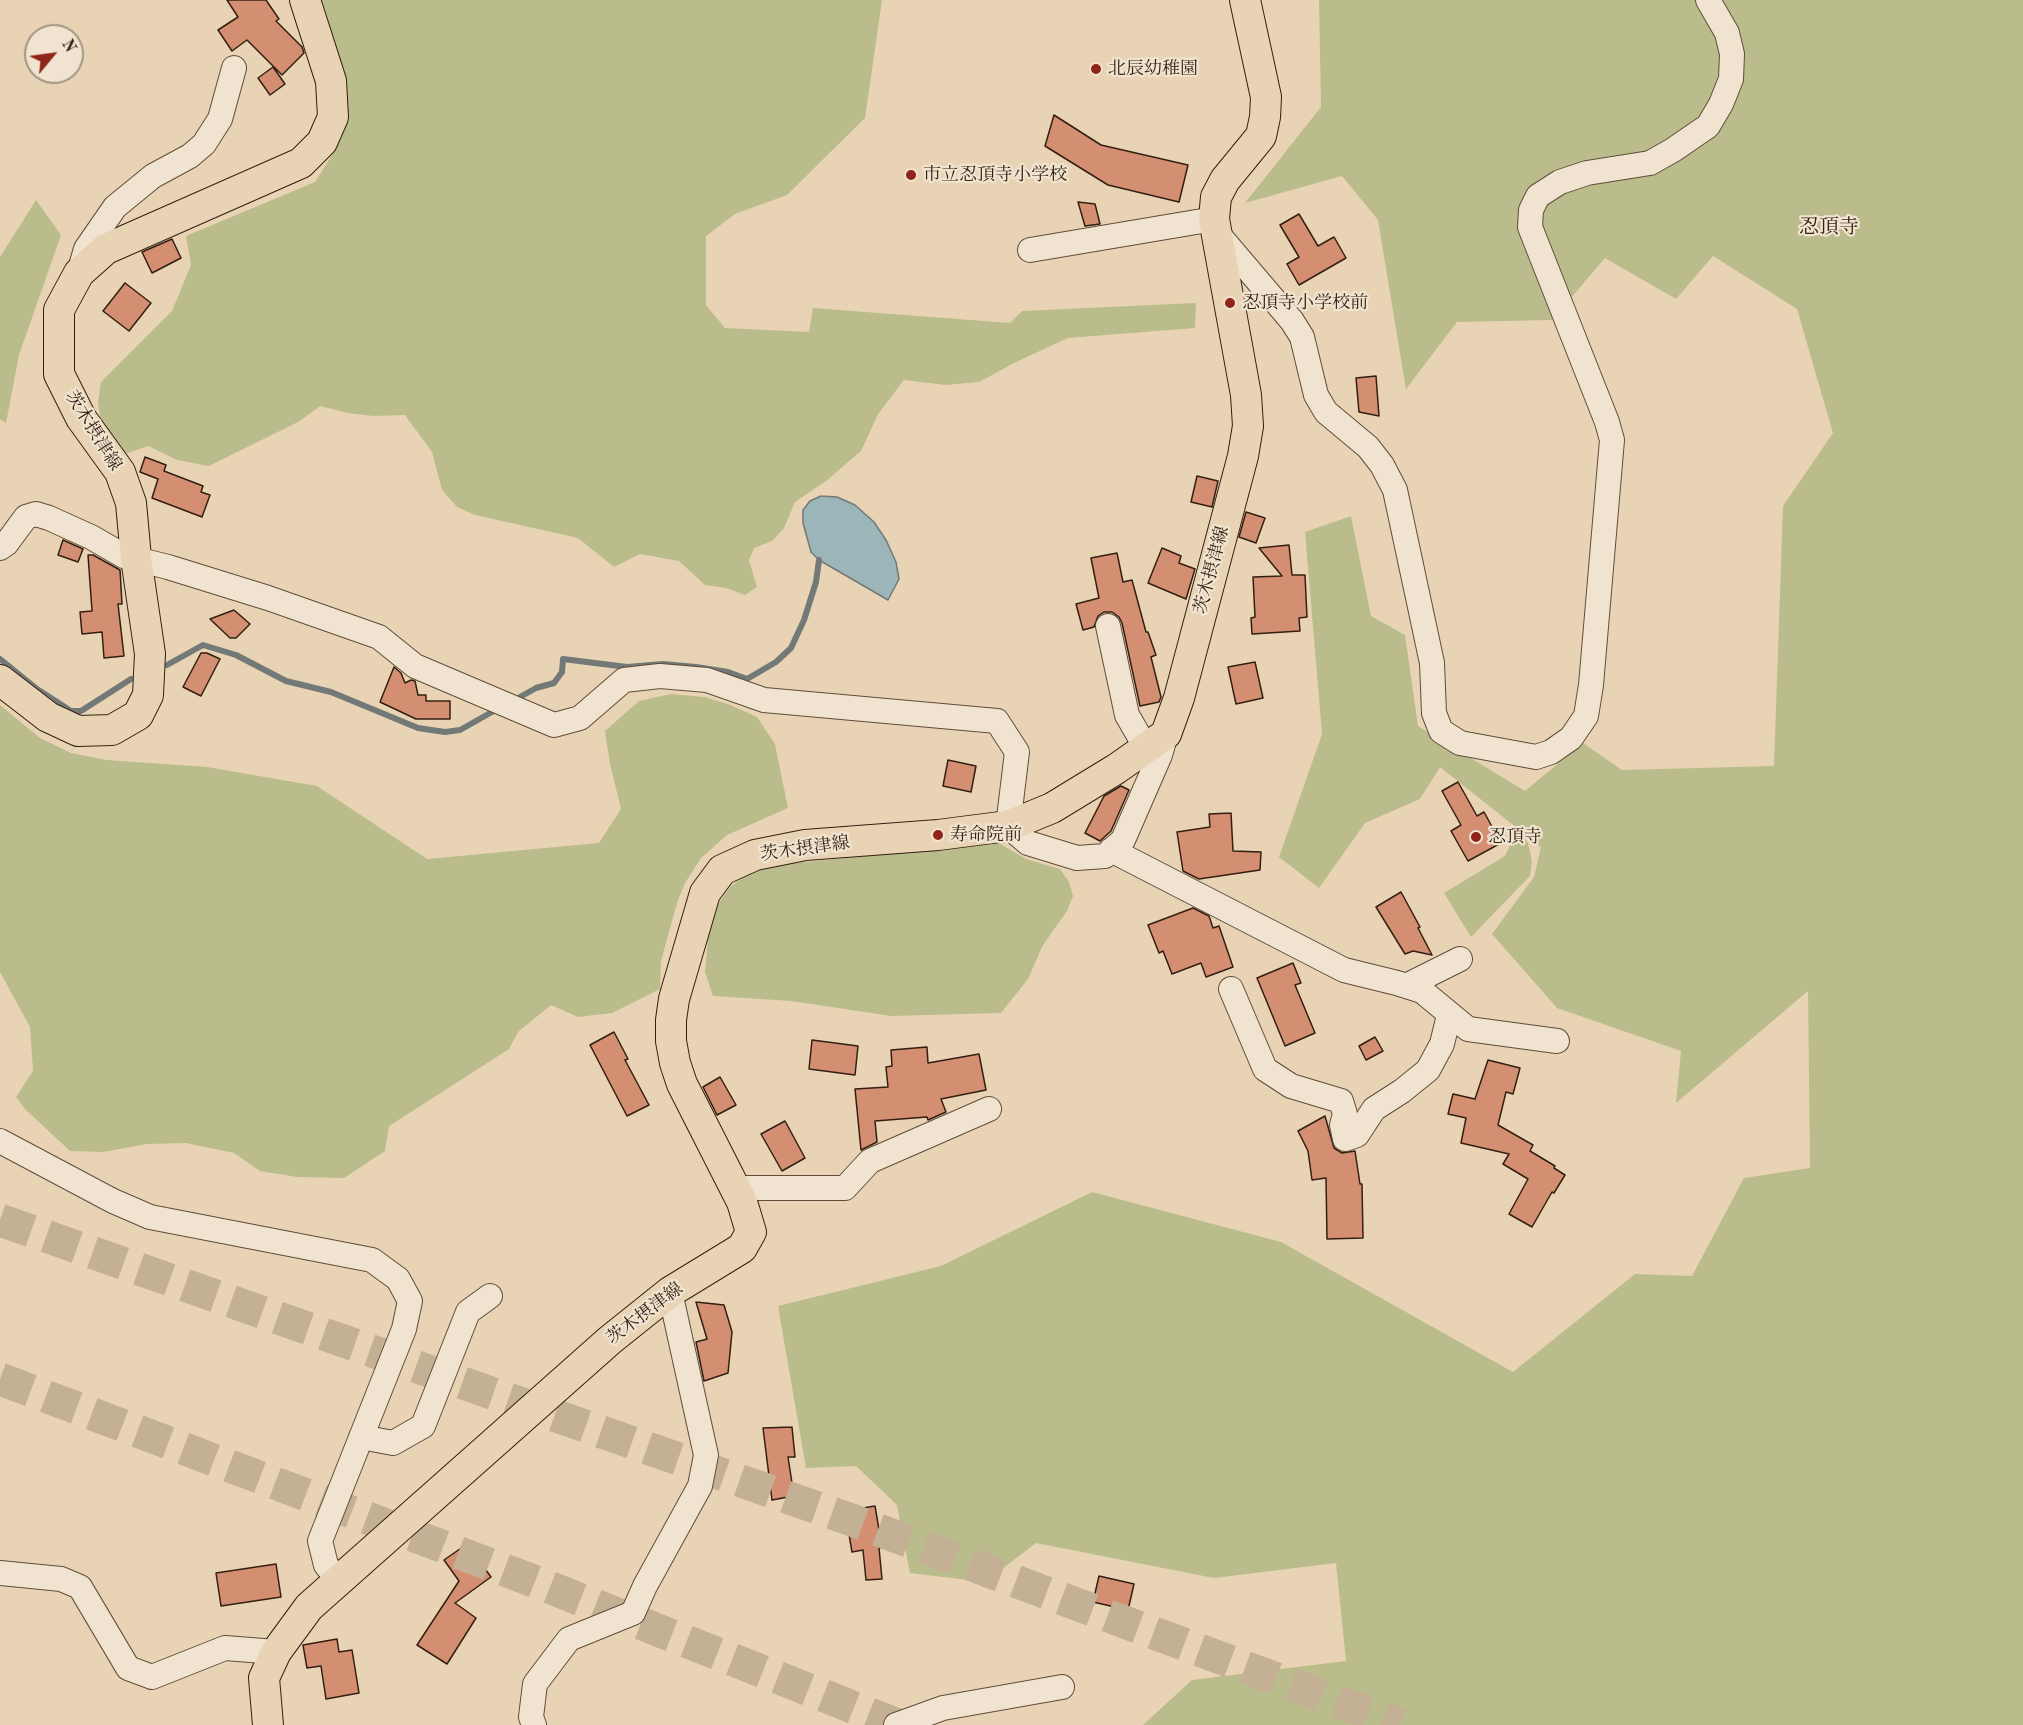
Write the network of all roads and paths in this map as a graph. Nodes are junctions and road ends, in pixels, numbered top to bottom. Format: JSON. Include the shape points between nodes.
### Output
{"nodes":[{"id":1,"x":305,"y":0,"type":"edge"},
{"id":2,"x":1245,"y":0,"type":"edge"},
{"id":3,"x":1708,"y":0,"type":"edge"},
{"id":4,"x":234,"y":68,"type":"dead end"},
{"id":5,"x":1216,"y":226,"type":"junction"},
{"id":6,"x":1030,"y":250,"type":"dead end"},
{"id":7,"x":79,"y":273,"type":"junction"},
{"id":8,"x":0,"y":548,"type":"edge"},
{"id":9,"x":136,"y":558,"type":"junction"},
{"id":10,"x":1108,"y":626,"type":"dead end"},
{"id":11,"x":0,"y":680,"type":"edge"},
{"id":12,"x":1156,"y":741,"type":"junction"},
{"id":13,"x":1008,"y":826,"type":"junction"},
{"id":14,"x":1111,"y":850,"type":"junction"},
{"id":15,"x":1460,"y":959,"type":"dead end"},
{"id":16,"x":1406,"y":986,"type":"junction"},
{"id":17,"x":1231,"y":989,"type":"dead end"},
{"id":18,"x":1449,"y":1015,"type":"junction"},
{"id":19,"x":1557,"y":1041,"type":"dead end"},
{"id":20,"x":989,"y":1109,"type":"dead end"},
{"id":21,"x":0,"y":1141,"type":"edge"},
{"id":22,"x":734,"y":1188,"type":"junction"},
{"id":23,"x":670,"y":1292,"type":"junction"},
{"id":24,"x":490,"y":1296,"type":"dead end"},
{"id":25,"x":361,"y":1437,"type":"junction"},
{"id":26,"x":0,"y":1573,"type":"edge"},
{"id":27,"x":339,"y":1581,"type":"junction"},
{"id":28,"x":276,"y":1652,"type":"junction"},
{"id":29,"x":1062,"y":1687,"type":"dead end"},
{"id":30,"x":268,"y":1725,"type":"edge"},
{"id":31,"x":534,"y":1725,"type":"edge"},
{"id":32,"x":896,"y":1725,"type":"edge"}],
"edges":[{"from":1,"to":7,"type":"main road","name":"茨木摂津線","via":[[331,81],[333,117],[322,142],[301,164],[106,249]]},
{"from":2,"to":5,"type":"main road","name":"茨木摂津線","via":[[1266,97],[1265,117],[1261,136],[1216,197]]},
{"from":3,"to":5,"type":"street","via":[[1727,33],[1732,54],[1731,78],[1708,126],[1650,164],[1587,173],[1560,182],[1538,195],[1531,210],[1530,226],[1612,440],[1586,716],[1571,738],[1551,752],[1536,757],[1460,743],[1441,731],[1434,712],[1432,663],[1395,490],[1368,447],[1326,412],[1316,395],[1302,337]]},
{"from":4,"to":7,"type":"street","via":[[220,119],[204,144],[153,176],[115,207],[86,249]]},
{"from":5,"to":6,"type":"street"},
{"from":5,"to":12,"type":"main road","name":"茨木摂津線","via":[[1248,426],[1179,698]]},
{"from":7,"to":9,"type":"main road","name":"茨木摂津線","via":[[59,309],[59,374],[81,418],[120,472],[131,503]]},
{"from":8,"to":9,"type":"street","via":[[26,517],[36,514],[124,556]]},
{"from":9,"to":11,"type":"main road","name":"茨木摂津線","via":[[150,654],[148,695],[138,715],[112,730],[78,731],[48,717]]},
{"from":9,"to":13,"type":"street","via":[[268,598],[379,638],[415,666],[554,725],[580,718],[624,680],[660,676],[707,680],[764,700],[997,721],[1017,752]]},
{"from":10,"to":12,"type":"street","via":[[1127,715]]},
{"from":12,"to":13,"type":"main road","name":"茨木摂津線","via":[[1052,808]]},
{"from":12,"to":14,"type":"street","via":[[1160,754],[1123,840]]},
{"from":13,"to":14,"type":"street","via":[[1028,843],[1077,858],[1105,856]]},
{"from":13,"to":22,"type":"main road","name":"茨木摂津線","via":[[805,845],[755,855],[722,870],[705,893],[674,999],[671,1041],[682,1084]]},
{"from":14,"to":16,"type":"street","via":[[1344,970]]},
{"from":15,"to":16,"type":"street"},
{"from":16,"to":18,"type":"street","via":[[1422,991]]},
{"from":17,"to":18,"type":"street","via":[[1264,1069],[1291,1086],[1341,1101],[1345,1139],[1357,1135],[1374,1109],[1428,1070],[1442,1044]]},
{"from":18,"to":19,"type":"street","via":[[1468,1029]]},
{"from":20,"to":22,"type":"street","via":[[870,1161],[845,1188]]},
{"from":21,"to":25,"type":"street","via":[[150,1217],[372,1260],[398,1279],[410,1301],[404,1329]]},
{"from":22,"to":23,"type":"main road","name":"茨木摂津線","via":[[751,1232],[742,1248]]},
{"from":23,"to":27,"type":"main road","name":"茨木摂津線","via":[[610,1340]]},
{"from":23,"to":31,"type":"street","via":[[706,1455],[700,1486],[633,1613],[569,1639],[535,1684],[531,1717]]},
{"from":24,"to":25,"type":"street","via":[[468,1312],[423,1426],[393,1443]]},
{"from":25,"to":27,"type":"street","via":[[320,1541],[326,1565]]},
{"from":26,"to":28,"type":"street","via":[[61,1579],[80,1587],[128,1668],[152,1677],[225,1648]]},
{"from":27,"to":28,"type":"main road","name":"茨木摂津線","via":[[309,1607]]},
{"from":28,"to":30,"type":"main road","name":"茨木摂津線","via":[[264,1678]]},
{"from":29,"to":32,"type":"street","via":[[943,1708]]}]}
